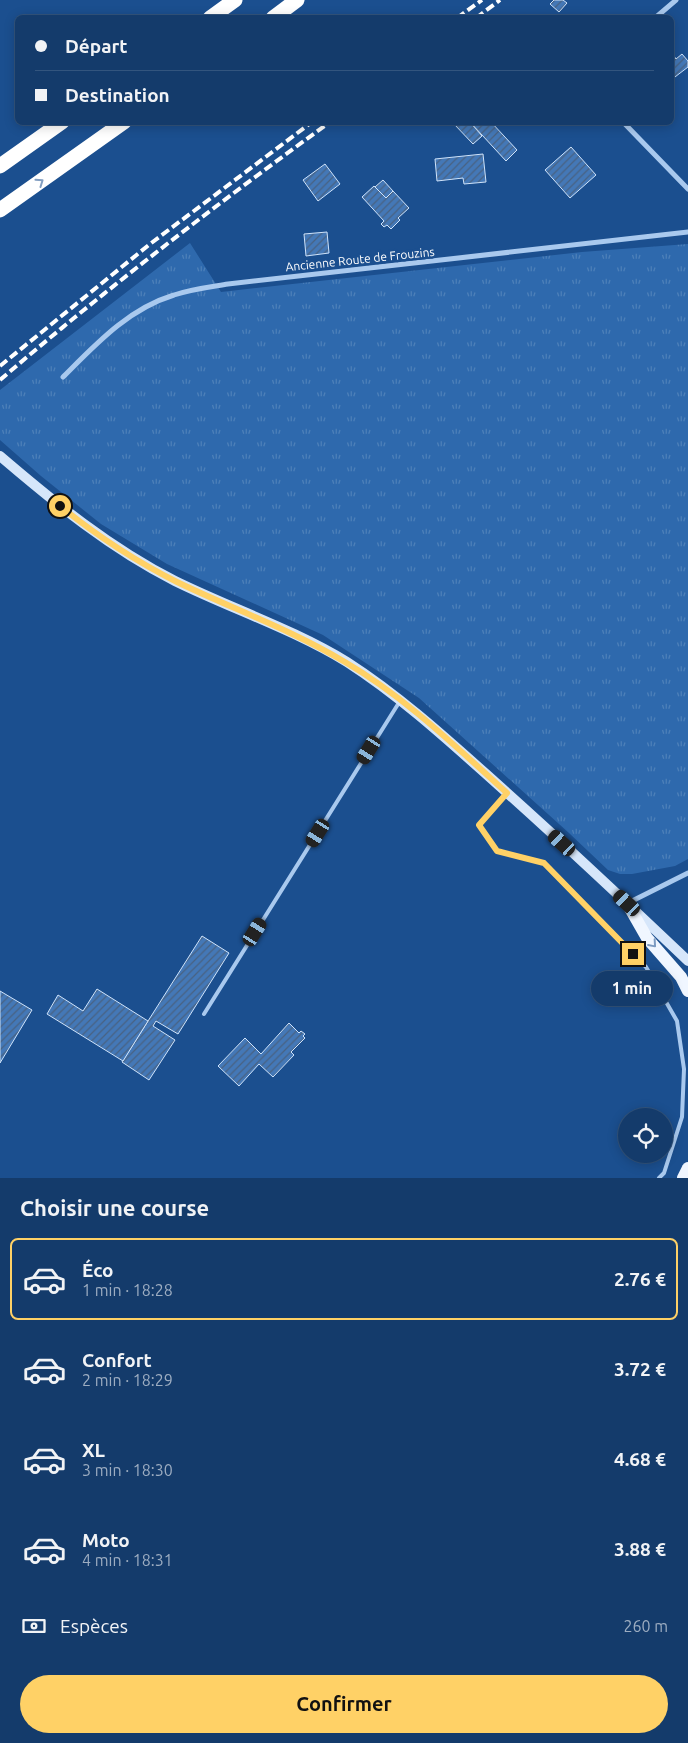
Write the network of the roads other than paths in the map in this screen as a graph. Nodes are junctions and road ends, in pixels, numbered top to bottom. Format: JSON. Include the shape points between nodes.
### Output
{"nodes":[{"id":1,"x":234,"y":0,"type":"edge"},
{"id":2,"x":298,"y":0,"type":"edge"},
{"id":3,"x":676,"y":0,"type":"edge"},
{"id":4,"x":214,"y":15,"type":"edge"},
{"id":5,"x":277,"y":15,"type":"edge"},
{"id":6,"x":658,"y":15,"type":"edge"},
{"id":7,"x":58,"y":125,"type":"edge"},
{"id":8,"x":120,"y":125,"type":"edge"},
{"id":9,"x":626,"y":125,"type":"edge"},
{"id":10,"x":0,"y":166,"type":"edge"},
{"id":11,"x":688,"y":189,"type":"edge"},
{"id":12,"x":0,"y":210,"type":"edge"},
{"id":13,"x":688,"y":232,"type":"edge"},
{"id":14,"x":63,"y":377,"type":"dead end"},
{"id":15,"x":0,"y":456,"type":"edge"},
{"id":16,"x":400,"y":701,"type":"junction"},
{"id":17,"x":507,"y":793,"type":"junction"},
{"id":18,"x":688,"y":873,"type":"edge"},
{"id":19,"x":627,"y":903,"type":"junction"},
{"id":20,"x":688,"y":961,"type":"edge"},
{"id":21,"x":688,"y":991,"type":"edge"},
{"id":22,"x":204,"y":1014,"type":"dead end"},
{"id":23,"x":688,"y":1168,"type":"edge"},
{"id":24,"x":659,"y":1178,"type":"edge"},
{"id":25,"x":683,"y":1178,"type":"edge"}],
"edges":[{"from":1,"to":4,"type":"highway"},
{"from":2,"to":5,"type":"highway"},
{"from":3,"to":6,"type":"street"},
{"from":7,"to":10,"type":"highway"},
{"from":12,"to":8,"type":"highway","one_way":true},
{"from":9,"to":11,"type":"street"},
{"from":13,"to":14,"type":"street","name":"Ancienne Route de Frouzins","via":[[194,290],[160,300],[118,324]]},
{"from":15,"to":16,"type":"main road","via":[[72,516],[128,554],[177,582],[347,662]]},
{"from":16,"to":17,"type":"main road"},
{"from":16,"to":22,"type":"lane"},
{"from":17,"to":19,"type":"main road"},
{"from":17,"to":24,"type":"lane","via":[[479,825],[497,851],[544,863],[646,967],[677,1022],[684,1069],[682,1117],[664,1173]]},
{"from":18,"to":19,"type":"street"},
{"from":19,"to":20,"type":"main road"},
{"from":19,"to":21,"type":"main road","one_way":true,"via":[[647,938],[681,977]]},
{"from":23,"to":25,"type":"main road"}]}
